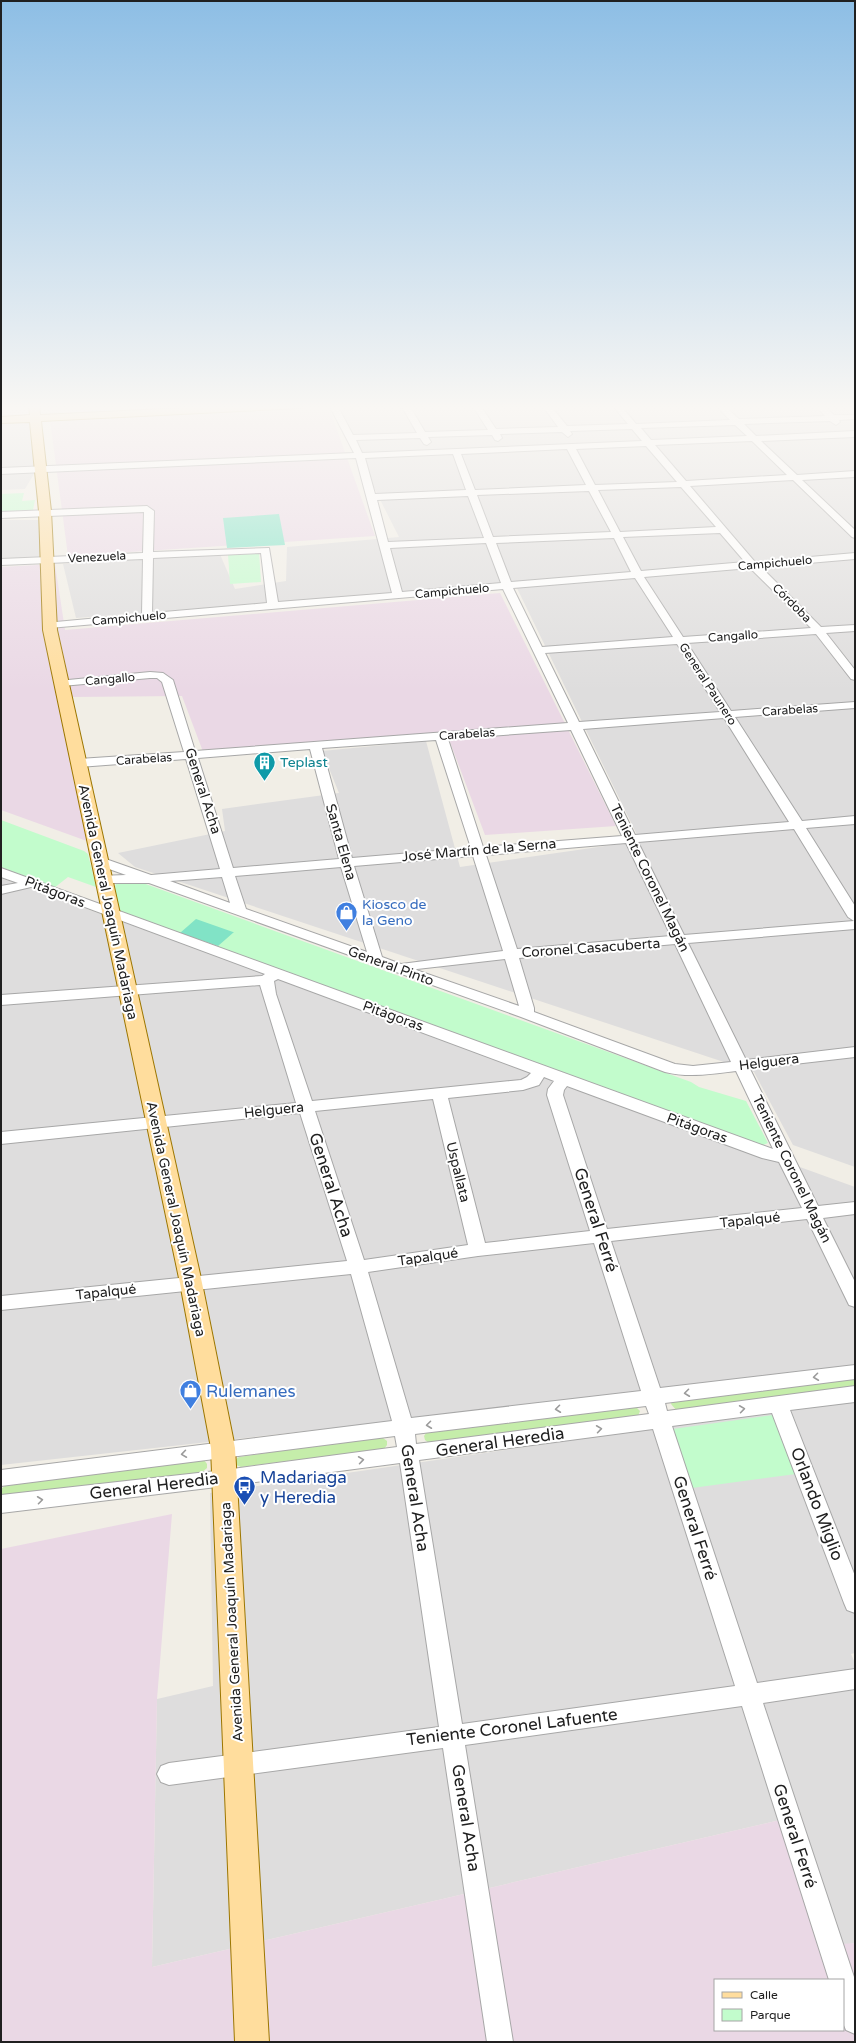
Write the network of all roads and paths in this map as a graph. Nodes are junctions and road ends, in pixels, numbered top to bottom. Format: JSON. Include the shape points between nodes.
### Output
{"nodes":[{"id":1,"x":44,"y":500,"type":"edge"},
{"id":2,"x":372,"y":500,"type":"edge"},
{"id":3,"x":474,"y":500,"type":"edge"},
{"id":4,"x":598,"y":500,"type":"edge"},
{"id":5,"x":698,"y":500,"type":"edge"},
{"id":6,"x":820,"y":500,"type":"edge"},
{"id":7,"x":45,"y":512,"type":"junction"},
{"id":8,"x":1,"y":515,"type":"edge"},
{"id":9,"x":723,"y":530,"type":"junction"},
{"id":10,"x":855,"y":534,"type":"edge"},
{"id":11,"x":616,"y":535,"type":"junction"},
{"id":12,"x":489,"y":540,"type":"junction"},
{"id":13,"x":384,"y":545,"type":"junction"},
{"id":14,"x":148,"y":555,"type":"junction"},
{"id":15,"x":855,"y":556,"type":"edge"},
{"id":16,"x":46,"y":560,"type":"junction"},
{"id":17,"x":1,"y":562,"type":"edge"},
{"id":18,"x":753,"y":565,"type":"junction"},
{"id":19,"x":638,"y":575,"type":"junction"},
{"id":20,"x":508,"y":586,"type":"junction"},
{"id":21,"x":398,"y":596,"type":"junction"},
{"id":22,"x":273,"y":606,"type":"junction"},
{"id":23,"x":147,"y":617,"type":"junction"},
{"id":24,"x":49,"y":625,"type":"junction"},
{"id":25,"x":855,"y":628,"type":"edge"},
{"id":26,"x":818,"y":630,"type":"junction"},
{"id":27,"x":680,"y":640,"type":"junction"},
{"id":28,"x":539,"y":650,"type":"junction"},
{"id":29,"x":159,"y":675,"type":"joint"},
{"id":30,"x":855,"y":677,"type":"edge"},
{"id":31,"x":62,"y":683,"type":"junction"},
{"id":32,"x":855,"y":705,"type":"edge"},
{"id":33,"x":727,"y":714,"type":"junction"},
{"id":34,"x":576,"y":726,"type":"junction"},
{"id":35,"x":441,"y":736,"type":"junction"},
{"id":36,"x":315,"y":746,"type":"junction"},
{"id":37,"x":192,"y":755,"type":"junction"},
{"id":38,"x":79,"y":764,"type":"junction"},
{"id":39,"x":855,"y":820,"type":"edge"},
{"id":40,"x":798,"y":825,"type":"junction"},
{"id":41,"x":630,"y":837,"type":"junction"},
{"id":42,"x":477,"y":850,"type":"junction"},
{"id":43,"x":100,"y":861,"type":"junction"},
{"id":44,"x":346,"y":862,"type":"junction"},
{"id":45,"x":1,"y":872,"type":"edge"},
{"id":46,"x":229,"y":872,"type":"junction"},
{"id":47,"x":104,"y":879,"type":"junction"},
{"id":48,"x":151,"y":880,"type":"junction"},
{"id":49,"x":31,"y":883,"type":"junction"},
{"id":50,"x":1,"y":890,"type":"edge"},
{"id":51,"x":240,"y":912,"type":"junction"},
{"id":52,"x":111,"y":914,"type":"junction"},
{"id":53,"x":855,"y":918,"type":"edge"},
{"id":54,"x":855,"y":926,"type":"edge"},
{"id":55,"x":681,"y":941,"type":"junction"},
{"id":56,"x":512,"y":954,"type":"junction"},
{"id":57,"x":374,"y":960,"type":"junction"},
{"id":58,"x":399,"y":969,"type":"junction"},
{"id":59,"x":270,"y":977,"type":"junction"},
{"id":60,"x":127,"y":991,"type":"junction"},
{"id":61,"x":1,"y":1000,"type":"edge"},
{"id":62,"x":526,"y":1014,"type":"junction"},
{"id":63,"x":855,"y":1052,"type":"edge"},
{"id":64,"x":742,"y":1066,"type":"junction"},
{"id":65,"x":542,"y":1070,"type":"junction"},
{"id":66,"x":682,"y":1071,"type":"joint"},
{"id":67,"x":565,"y":1079,"type":"junction"},
{"id":68,"x":439,"y":1093,"type":"junction"},
{"id":69,"x":306,"y":1107,"type":"junction"},
{"id":70,"x":156,"y":1123,"type":"junction"},
{"id":71,"x":1,"y":1138,"type":"edge"},
{"id":72,"x":786,"y":1157,"type":"junction"},
{"id":73,"x":855,"y":1208,"type":"edge"},
{"id":74,"x":813,"y":1213,"type":"junction"},
{"id":75,"x":601,"y":1236,"type":"junction"},
{"id":76,"x":478,"y":1250,"type":"junction"},
{"id":77,"x":358,"y":1267,"type":"junction"},
{"id":78,"x":191,"y":1283,"type":"junction"},
{"id":79,"x":855,"y":1300,"type":"edge"},
{"id":80,"x":1,"y":1303,"type":"edge"},
{"id":81,"x":855,"y":1372,"type":"edge"},
{"id":82,"x":855,"y":1394,"type":"edge"},
{"id":83,"x":652,"y":1398,"type":"junction"},
{"id":84,"x":778,"y":1404,"type":"junction"},
{"id":85,"x":659,"y":1421,"type":"junction"},
{"id":86,"x":404,"y":1428,"type":"junction"},
{"id":87,"x":223,"y":1448,"type":"junction"},
{"id":88,"x":408,"y":1454,"type":"junction"},
{"id":89,"x":1,"y":1478,"type":"edge"},
{"id":90,"x":225,"y":1478,"type":"junction"},
{"id":91,"x":1,"y":1504,"type":"edge"},
{"id":92,"x":855,"y":1603,"type":"edge"},
{"id":93,"x":855,"y":1679,"type":"edge"},
{"id":94,"x":749,"y":1695,"type":"junction"},
{"id":95,"x":453,"y":1735,"type":"junction"},
{"id":96,"x":238,"y":1764,"type":"junction"},
{"id":97,"x":169,"y":1774,"type":"dead end"},
{"id":98,"x":842,"y":1979,"type":"edge"},
{"id":99,"x":844,"y":1987,"type":"edge"},
{"id":100,"x":855,"y":2021,"type":"edge"},
{"id":101,"x":252,"y":2042,"type":"edge"},
{"id":102,"x":500,"y":2042,"type":"edge"}],
"edges":[{"from":1,"to":7,"type":"main road","name":"Avenida General Joaquín Madariaga"},
{"from":2,"to":13,"type":"street"},
{"from":3,"to":12,"type":"street","name":"Teniente Coronel Magán"},
{"from":4,"to":11,"type":"street","name":"General Paunero"},
{"from":5,"to":9,"type":"street","name":"Córdoba"},
{"from":6,"to":10,"type":"street"},
{"from":7,"to":8,"type":"street"},
{"from":7,"to":14,"type":"street","via":[[148,509]]},
{"from":7,"to":16,"type":"main road","name":"Avenida General Joaquín Madariaga"},
{"from":9,"to":11,"type":"street"},
{"from":9,"to":18,"type":"street","name":"Córdoba"},
{"from":11,"to":12,"type":"street"},
{"from":11,"to":19,"type":"street","name":"General Paunero"},
{"from":12,"to":13,"type":"street"},
{"from":12,"to":20,"type":"street","name":"Teniente Coronel Magán"},
{"from":13,"to":21,"type":"street"},
{"from":14,"to":16,"type":"street","name":"Venezuela"},
{"from":14,"to":22,"type":"street","name":"Venezuela","via":[[266,550]]},
{"from":14,"to":23,"type":"street"},
{"from":15,"to":18,"type":"street","name":"Campichuelo"},
{"from":16,"to":17,"type":"street","name":"Venezuela"},
{"from":16,"to":24,"type":"main road","name":"Avenida General Joaquín Madariaga"},
{"from":18,"to":19,"type":"street","name":"Campichuelo"},
{"from":18,"to":26,"type":"street","name":"Córdoba"},
{"from":19,"to":20,"type":"street","name":"Campichuelo"},
{"from":19,"to":27,"type":"street","name":"General Paunero"},
{"from":20,"to":21,"type":"street","name":"Campichuelo"},
{"from":20,"to":28,"type":"street","name":"Teniente Coronel Magán"},
{"from":21,"to":22,"type":"street","name":"Campichuelo"},
{"from":22,"to":23,"type":"street","name":"Campichuelo"},
{"from":23,"to":24,"type":"street","name":"Campichuelo"},
{"from":24,"to":31,"type":"main road","name":"Avenida General Joaquín Madariaga"},
{"from":25,"to":26,"type":"street","name":"Cangallo"},
{"from":26,"to":27,"type":"street","name":"Cangallo"},
{"from":26,"to":30,"type":"street","name":"Córdoba"},
{"from":27,"to":28,"type":"street","name":"Cangallo"},
{"from":27,"to":33,"type":"street","name":"General Paunero"},
{"from":28,"to":34,"type":"street","name":"Teniente Coronel Magán"},
{"from":29,"to":31,"type":"street","name":"Cangallo"},
{"from":29,"to":37,"type":"street","name":"General Acha","via":[[167,680]]},
{"from":31,"to":38,"type":"main road","name":"Avenida General Joaquín Madariaga"},
{"from":32,"to":33,"type":"street","name":"Carabelas"},
{"from":33,"to":34,"type":"street","name":"Carabelas"},
{"from":33,"to":40,"type":"street","name":"General Paunero"},
{"from":34,"to":35,"type":"street","name":"Carabelas"},
{"from":34,"to":41,"type":"street","name":"Teniente Coronel Magán"},
{"from":35,"to":36,"type":"street","name":"Carabelas"},
{"from":35,"to":42,"type":"street"},
{"from":36,"to":37,"type":"street","name":"Carabelas"},
{"from":36,"to":44,"type":"street","name":"Santa Elena"},
{"from":37,"to":38,"type":"street","name":"Carabelas"},
{"from":37,"to":46,"type":"street","name":"General Acha"},
{"from":38,"to":43,"type":"main road","name":"Avenida General Joaquín Madariaga"},
{"from":39,"to":40,"type":"street","name":"José Martín de la Serna"},
{"from":40,"to":41,"type":"street","name":"José Martín de la Serna"},
{"from":40,"to":53,"type":"street","name":"General Paunero"},
{"from":41,"to":42,"type":"street","name":"José Martín de la Serna"},
{"from":41,"to":55,"type":"street","name":"Teniente Coronel Magán"},
{"from":42,"to":44,"type":"street","name":"José Martín de la Serna"},
{"from":42,"to":56,"type":"street"},
{"from":43,"to":47,"type":"main road","name":"Avenida General Joaquín Madariaga"},
{"from":43,"to":48,"type":"street","name":"General Pinto"},
{"from":44,"to":46,"type":"street","name":"José Martín de la Serna"},
{"from":44,"to":57,"type":"street","name":"Santa Elena","via":[[375,954]]},
{"from":45,"to":49,"type":"street","name":"Pitágoras"},
{"from":46,"to":48,"type":"street","name":"José Martín de la Serna"},
{"from":46,"to":51,"type":"street","name":"General Acha"},
{"from":47,"to":48,"type":"street","name":"José Martín de la Serna"},
{"from":47,"to":52,"type":"main road","name":"Avenida General Joaquín Madariaga"},
{"from":48,"to":51,"type":"street","name":"General Pinto"},
{"from":49,"to":50,"type":"street"},
{"from":49,"to":52,"type":"street","name":"Pitágoras"},
{"from":51,"to":57,"type":"street","name":"General Pinto"},
{"from":52,"to":59,"type":"street","name":"Pitágoras"},
{"from":52,"to":60,"type":"main road","name":"Avenida General Joaquín Madariaga"},
{"from":54,"to":55,"type":"street","name":"Coronel Casacuberta"},
{"from":55,"to":56,"type":"street","name":"Coronel Casacuberta"},
{"from":55,"to":64,"type":"street","name":"Teniente Coronel Magán"},
{"from":56,"to":58,"type":"street","name":"Coronel Casacuberta"},
{"from":56,"to":62,"type":"street","via":[[527,1008]]},
{"from":57,"to":58,"type":"street","name":"General Pinto"},
{"from":58,"to":62,"type":"street","name":"General Pinto"},
{"from":59,"to":60,"type":"street"},
{"from":59,"to":65,"type":"street","name":"Pitágoras"},
{"from":59,"to":69,"type":"street","name":"General Acha"},
{"from":60,"to":61,"type":"street"},
{"from":60,"to":70,"type":"main road","name":"Avenida General Joaquín Madariaga"},
{"from":62,"to":66,"type":"street","name":"General Pinto"},
{"from":63,"to":64,"type":"street","name":"Helguera"},
{"from":64,"to":66,"type":"street","name":"Helguera"},
{"from":64,"to":72,"type":"street","name":"Teniente Coronel Magán"},
{"from":65,"to":67,"type":"street","name":"Pitágoras"},
{"from":65,"to":68,"type":"street","name":"Helguera","via":[[533,1081],[523,1085]]},
{"from":67,"to":72,"type":"street","name":"Pitágoras","via":[[768,1154]]},
{"from":67,"to":75,"type":"street","name":"General Ferré","via":[[556,1089],[555,1095]]},
{"from":68,"to":69,"type":"street","name":"Helguera"},
{"from":68,"to":76,"type":"street","name":"Uspallata"},
{"from":69,"to":70,"type":"street","name":"Helguera"},
{"from":69,"to":77,"type":"street","name":"General Acha"},
{"from":70,"to":71,"type":"street","name":"Helguera"},
{"from":70,"to":78,"type":"main road","name":"Avenida General Joaquín Madariaga"},
{"from":72,"to":74,"type":"street","name":"Teniente Coronel Magán"},
{"from":73,"to":74,"type":"street","name":"Tapalqué"},
{"from":74,"to":75,"type":"street","name":"Tapalqué"},
{"from":74,"to":79,"type":"street","name":"Teniente Coronel Magán"},
{"from":75,"to":76,"type":"street","name":"Tapalqué"},
{"from":75,"to":83,"type":"street","name":"General Ferré"},
{"from":76,"to":77,"type":"street","name":"Tapalqué"},
{"from":77,"to":78,"type":"street","name":"Tapalqué"},
{"from":77,"to":86,"type":"street","name":"General Acha"},
{"from":78,"to":80,"type":"street","name":"Tapalqué"},
{"from":78,"to":87,"type":"main road","name":"Avenida General Joaquín Madariaga"},
{"from":81,"to":83,"type":"street","name":"General Heredia","one_way":true},
{"from":82,"to":84,"type":"street","name":"General Heredia"},
{"from":83,"to":85,"type":"street","name":"General Ferré"},
{"from":83,"to":86,"type":"street","name":"General Heredia","one_way":true},
{"from":85,"to":84,"type":"street","name":"General Heredia","one_way":true},
{"from":84,"to":92,"type":"street","name":"Orlando Miglio"},
{"from":88,"to":85,"type":"street","name":"General Heredia","one_way":true},
{"from":85,"to":94,"type":"street","name":"General Ferré"},
{"from":86,"to":87,"type":"street","name":"General Heredia"},
{"from":86,"to":88,"type":"street","name":"General Acha"},
{"from":87,"to":89,"type":"street","name":"General Heredia","one_way":true},
{"from":87,"to":90,"type":"main road","name":"Avenida General Joaquín Madariaga"},
{"from":90,"to":88,"type":"street","name":"General Heredia","one_way":true},
{"from":88,"to":95,"type":"street","name":"General Acha"},
{"from":91,"to":90,"type":"street","name":"General Heredia","one_way":true},
{"from":90,"to":96,"type":"main road","name":"Avenida General Joaquín Madariaga"},
{"from":93,"to":94,"type":"street","name":"Teniente Coronel Lafuente"},
{"from":94,"to":95,"type":"street","name":"Teniente Coronel Lafuente"},
{"from":94,"to":98,"type":"street","name":"General Ferré"},
{"from":95,"to":96,"type":"street","name":"Teniente Coronel Lafuente"},
{"from":95,"to":102,"type":"street","name":"General Acha"},
{"from":96,"to":97,"type":"street","name":"Teniente Coronel Lafuente"},
{"from":96,"to":101,"type":"main road","name":"Avenida General Joaquín Madariaga"},
{"from":99,"to":100,"type":"street"}]}
